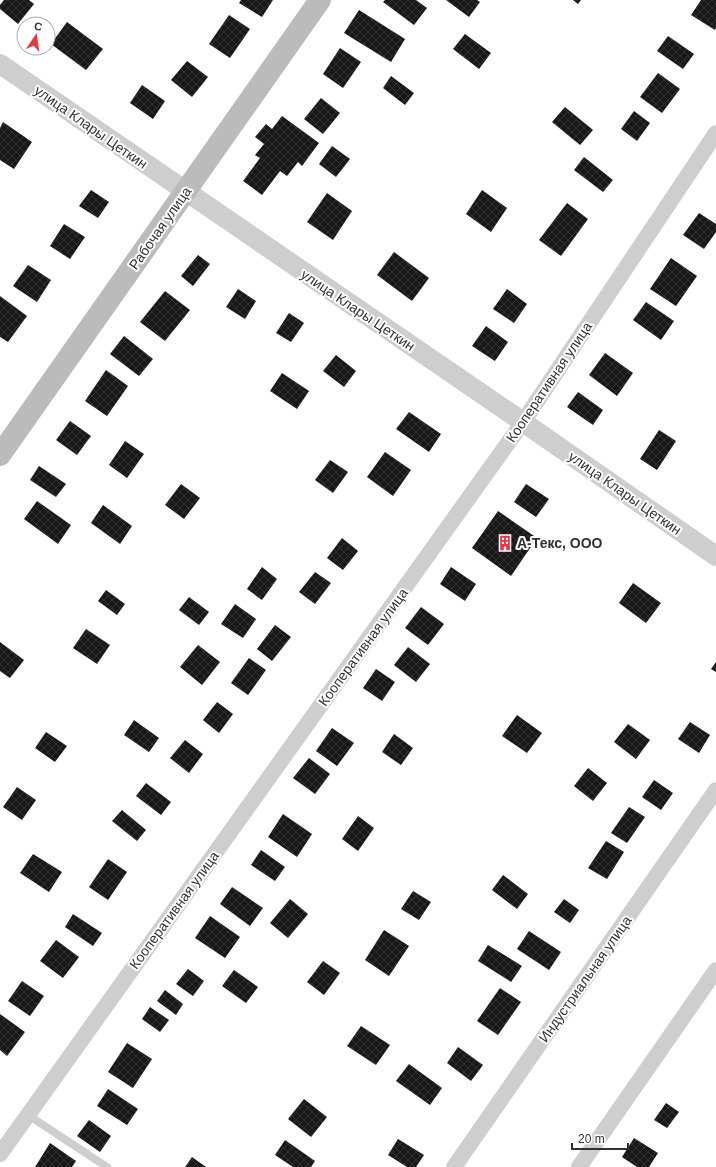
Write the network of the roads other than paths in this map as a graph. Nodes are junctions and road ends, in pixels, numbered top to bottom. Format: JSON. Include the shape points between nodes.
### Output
{"nodes":[{"id":1,"x":320,"y":0,"type":"edge"},
{"id":2,"x":0,"y":64,"type":"edge"},
{"id":3,"x":716,"y":133,"type":"edge"},
{"id":4,"x":185,"y":192,"type":"junction"},
{"id":5,"x":523,"y":422,"type":"junction"},
{"id":6,"x":0,"y":455,"type":"edge"},
{"id":7,"x":716,"y":556,"type":"edge"},
{"id":8,"x":716,"y":790,"type":"edge"},
{"id":9,"x":716,"y":970,"type":"edge"},
{"id":10,"x":28,"y":1115,"type":"junction"},
{"id":11,"x":0,"y":1154,"type":"edge"},
{"id":12,"x":107,"y":1167,"type":"edge"},
{"id":13,"x":454,"y":1167,"type":"edge"},
{"id":14,"x":579,"y":1167,"type":"edge"}],
"edges":[{"from":1,"to":4,"type":"main road","name":"Рабочая улица"},
{"from":2,"to":4,"type":"street","name":"улица Клары Цеткин"},
{"from":3,"to":5,"type":"street","name":"Кооперативная улица"},
{"from":4,"to":5,"type":"street","name":"улица Клары Цеткин"},
{"from":4,"to":6,"type":"main road","name":"Рабочая улица"},
{"from":5,"to":7,"type":"street","name":"улица Клары Цеткин"},
{"from":5,"to":10,"type":"street","name":"Кооперативная улица"},
{"from":8,"to":13,"type":"street","name":"Индустриальная улица"},
{"from":9,"to":14,"type":"street"},
{"from":10,"to":11,"type":"street","name":"Кооперативная улица"},
{"from":10,"to":12,"type":"lane"}]}
